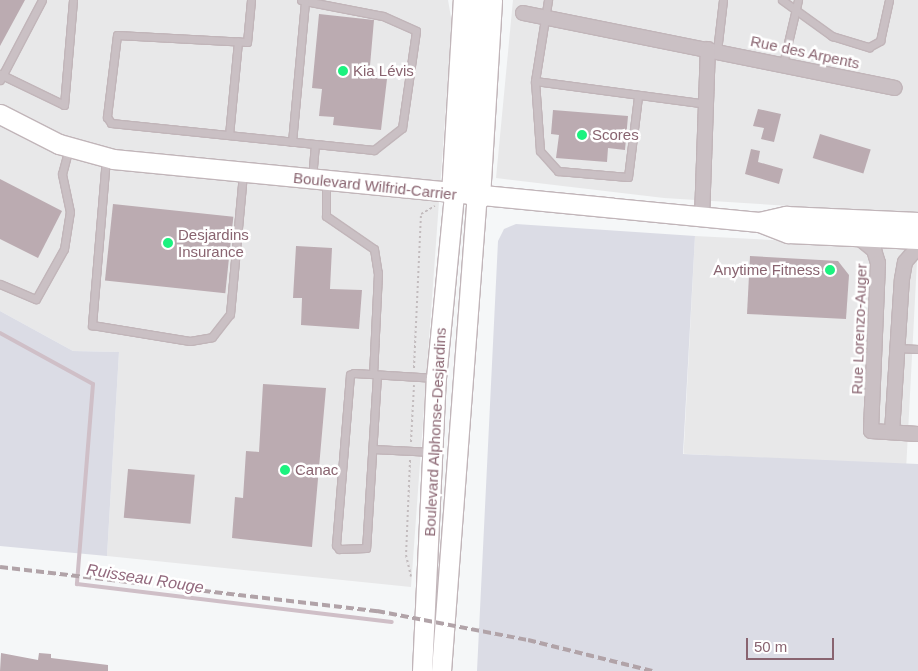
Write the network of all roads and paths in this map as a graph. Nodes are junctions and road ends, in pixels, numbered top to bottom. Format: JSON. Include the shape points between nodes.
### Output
{"nodes":[{"id":1,"x":42,"y":0,"type":"edge"},
{"id":2,"x":73,"y":0,"type":"edge"},
{"id":3,"x":251,"y":0,"type":"edge"},
{"id":4,"x":466,"y":0,"type":"edge"},
{"id":5,"x":490,"y":0,"type":"edge"},
{"id":6,"x":548,"y":0,"type":"edge"},
{"id":7,"x":723,"y":0,"type":"edge"},
{"id":8,"x":782,"y":0,"type":"edge"},
{"id":9,"x":798,"y":0,"type":"edge"},
{"id":10,"x":889,"y":0,"type":"edge"},
{"id":11,"x":303,"y":1,"type":"edge"},
{"id":12,"x":796,"y":10,"type":"junction"},
{"id":13,"x":523,"y":13,"type":"dead end"},
{"id":14,"x":545,"y":17,"type":"junction"},
{"id":15,"x":238,"y":41,"type":"junction"},
{"id":16,"x":712,"y":50,"type":"junction"},
{"id":17,"x":783,"y":64,"type":"junction"},
{"id":18,"x":1,"y":77,"type":"edge"},
{"id":19,"x":535,"y":80,"type":"junction"},
{"id":20,"x":895,"y":88,"type":"dead end"},
{"id":21,"x":638,"y":96,"type":"junction"},
{"id":22,"x":707,"y":104,"type":"junction"},
{"id":23,"x":0,"y":116,"type":"edge"},
{"id":24,"x":228,"y":135,"type":"junction"},
{"id":25,"x":292,"y":142,"type":"junction"},
{"id":26,"x":315,"y":144,"type":"junction"},
{"id":27,"x":69,"y":148,"type":"junction"},
{"id":28,"x":106,"y":158,"type":"junction"},
{"id":29,"x":243,"y":173,"type":"junction"},
{"id":30,"x":319,"y":180,"type":"junction"},
{"id":31,"x":466,"y":195,"type":"junction"},
{"id":32,"x":702,"y":218,"type":"junction"},
{"id":33,"x":760,"y":222,"type":"junction"},
{"id":34,"x":918,"y":222,"type":"edge"},
{"id":35,"x":858,"y":236,"type":"junction"},
{"id":36,"x":918,"y":239,"type":"edge"},
{"id":37,"x":918,"y":247,"type":"edge"},
{"id":38,"x":0,"y":284,"type":"edge"},
{"id":39,"x":897,"y":348,"type":"junction"},
{"id":40,"x":918,"y":349,"type":"edge"},
{"id":41,"x":375,"y":375,"type":"junction"},
{"id":42,"x":414,"y":377,"type":"junction"},
{"id":43,"x":436,"y":378,"type":"junction"},
{"id":44,"x":892,"y":432,"type":"junction"},
{"id":45,"x":918,"y":434,"type":"edge"},
{"id":46,"x":373,"y":449,"type":"junction"},
{"id":47,"x":411,"y":451,"type":"junction"},
{"id":48,"x":433,"y":452,"type":"junction"},
{"id":49,"x":426,"y":592,"type":"junction"},
{"id":50,"x":422,"y":671,"type":"edge"},
{"id":51,"x":441,"y":671,"type":"edge"}],
"edges":[{"from":1,"to":18,"type":"lane"},
{"from":2,"to":18,"type":"lane","via":[[64,105]]},
{"from":3,"to":15,"type":"lane","via":[[247,42]]},
{"from":4,"to":31,"type":"highway"},
{"from":5,"to":31,"type":"highway"},
{"from":6,"to":14,"type":"lane"},
{"from":7,"to":16,"type":"lane"},
{"from":8,"to":12,"type":"lane"},
{"from":9,"to":12,"type":"lane"},
{"from":10,"to":12,"type":"lane","via":[[880,41],[874,47],[839,39]]},
{"from":11,"to":25,"type":"lane"},
{"from":11,"to":26,"type":"lane","via":[[383,16],[416,31],[402,128],[374,150]]},
{"from":12,"to":17,"type":"lane"},
{"from":13,"to":14,"type":"street","name":"Rue des Arpents"},
{"from":14,"to":16,"type":"street","name":"Rue des Arpents"},
{"from":14,"to":19,"type":"lane"},
{"from":15,"to":24,"type":"lane"},
{"from":15,"to":24,"type":"lane","via":[[117,35],[108,108],[111,123]]},
{"from":16,"to":17,"type":"street","name":"Rue des Arpents"},
{"from":16,"to":22,"type":"street"},
{"from":17,"to":20,"type":"street","name":"Rue des Arpents"},
{"from":19,"to":21,"type":"lane"},
{"from":19,"to":21,"type":"lane","via":[[540,152],[558,171],[628,177]]},
{"from":21,"to":22,"type":"lane"},
{"from":22,"to":32,"type":"street"},
{"from":23,"to":27,"type":"street","name":"Boulevard Wilfrid-Carrier"},
{"from":24,"to":25,"type":"lane"},
{"from":25,"to":26,"type":"lane"},
{"from":26,"to":30,"type":"lane"},
{"from":27,"to":28,"type":"street","name":"Boulevard Wilfrid-Carrier"},
{"from":27,"to":38,"type":"lane","via":[[62,174],[70,212],[60,257],[36,299]]},
{"from":28,"to":29,"type":"street","name":"Boulevard Wilfrid-Carrier"},
{"from":28,"to":29,"type":"lane","via":[[90,320],[97,329],[190,341],[212,337],[230,314]]},
{"from":29,"to":30,"type":"street","name":"Boulevard Wilfrid-Carrier"},
{"from":30,"to":31,"type":"street","name":"Boulevard Wilfrid-Carrier"},
{"from":30,"to":41,"type":"lane","via":[[326,216],[370,244],[375,256]]},
{"from":31,"to":32,"type":"street","name":"Boulevard Wilfrid-Carrier"},
{"from":31,"to":42,"type":"path","via":[[421,214]]},
{"from":31,"to":43,"type":"street","name":"Boulevard Alphonse-Desjardins"},
{"from":31,"to":51,"type":"street","name":"Boulevard Alphonse-Desjardins"},
{"from":32,"to":33,"type":"street","name":"Boulevard Wilfrid-Carrier"},
{"from":33,"to":34,"type":"street","name":"Boulevard Wilfrid-Carrier","via":[[786,216]]},
{"from":33,"to":35,"type":"street","name":"Boulevard Wilfrid-Carrier","via":[[788,233]]},
{"from":35,"to":36,"type":"street","name":"Boulevard Wilfrid-Carrier"},
{"from":35,"to":44,"type":"street","name":"Rue Lorenzo-Auger","via":[[874,250],[878,263],[871,431]]},
{"from":37,"to":39,"type":"street","via":[[905,262]]},
{"from":39,"to":40,"type":"lane"},
{"from":39,"to":44,"type":"street"},
{"from":41,"to":42,"type":"lane"},
{"from":41,"to":46,"type":"lane"},
{"from":41,"to":46,"type":"lane","via":[[354,373],[347,381],[336,545],[339,550],[366,548]]},
{"from":42,"to":43,"type":"lane"},
{"from":42,"to":47,"type":"path"},
{"from":43,"to":48,"type":"street","name":"Boulevard Alphonse-Desjardins"},
{"from":44,"to":45,"type":"street"},
{"from":46,"to":47,"type":"lane"},
{"from":47,"to":48,"type":"lane"},
{"from":47,"to":49,"type":"path","via":[[408,570]]},
{"from":48,"to":49,"type":"street","name":"Boulevard Alphonse-Desjardins"},
{"from":49,"to":50,"type":"street","name":"Boulevard Alphonse-Desjardins"}]}
